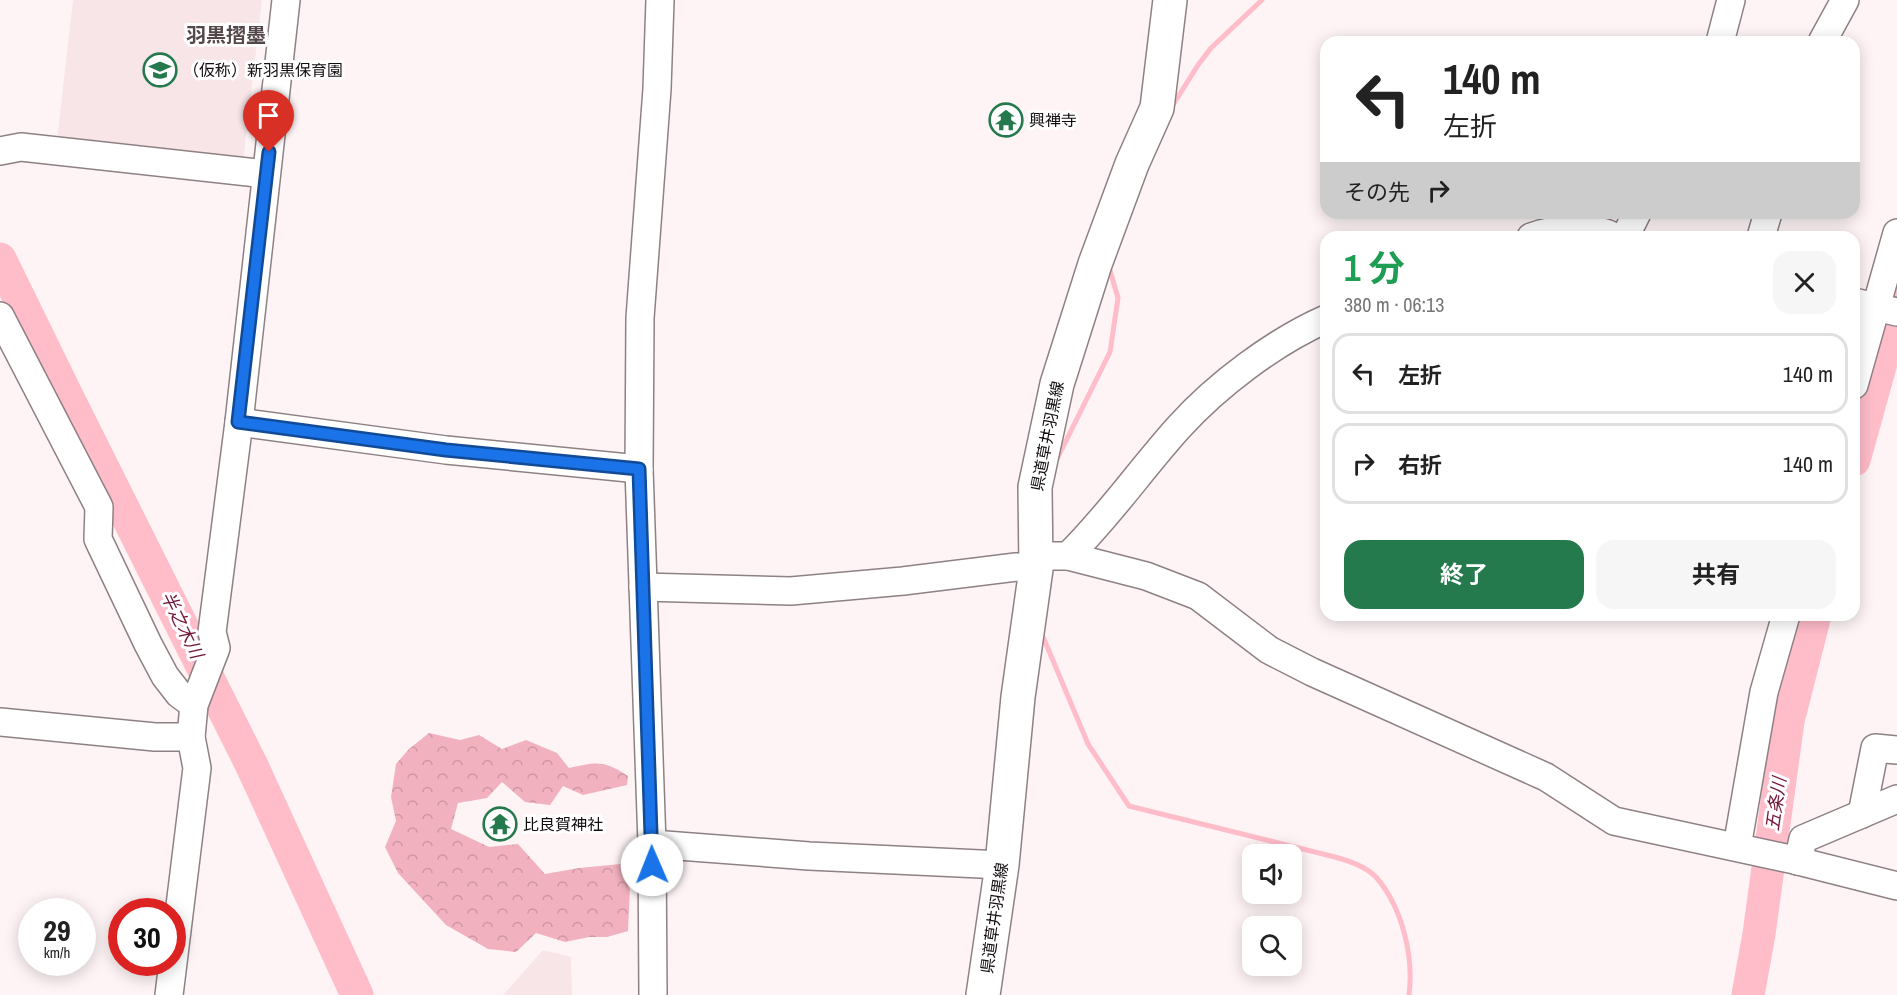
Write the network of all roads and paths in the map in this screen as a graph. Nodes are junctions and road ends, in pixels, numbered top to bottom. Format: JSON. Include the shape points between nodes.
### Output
{"nodes":[{"id":1,"x":286,"y":0,"type":"edge"},
{"id":2,"x":660,"y":0,"type":"edge"},
{"id":3,"x":1170,"y":0,"type":"edge"},
{"id":4,"x":1731,"y":0,"type":"edge"},
{"id":5,"x":1845,"y":0,"type":"edge"},
{"id":6,"x":1722,"y":36,"type":"edge"},
{"id":7,"x":1825,"y":36,"type":"edge"},
{"id":8,"x":0,"y":151,"type":"edge"},
{"id":9,"x":267,"y":174,"type":"junction"},
{"id":10,"x":1557,"y":231,"type":"edge"},
{"id":11,"x":1597,"y":231,"type":"edge"},
{"id":12,"x":1897,"y":233,"type":"edge"},
{"id":13,"x":1875,"y":307,"type":"edge"},
{"id":14,"x":0,"y":316,"type":"edge"},
{"id":15,"x":1320,"y":322,"type":"edge"},
{"id":16,"x":1860,"y":363,"type":"edge"},
{"id":17,"x":238,"y":422,"type":"junction"},
{"id":18,"x":639,"y":469,"type":"junction"},
{"id":19,"x":1068,"y":556,"type":"junction"},
{"id":20,"x":1036,"y":563,"type":"junction"},
{"id":21,"x":643,"y":587,"type":"junction"},
{"id":22,"x":1784,"y":621,"type":"edge"},
{"id":23,"x":194,"y":705,"type":"junction"},
{"id":24,"x":0,"y":722,"type":"edge"},
{"id":25,"x":191,"y":736,"type":"junction"},
{"id":26,"x":1897,"y":750,"type":"edge"},
{"id":27,"x":1897,"y":799,"type":"edge"},
{"id":28,"x":1862,"y":814,"type":"junction"},
{"id":29,"x":652,"y":844,"type":"junction"},
{"id":30,"x":1744,"y":848,"type":"junction"},
{"id":31,"x":1794,"y":860,"type":"junction"},
{"id":32,"x":1002,"y":865,"type":"junction"},
{"id":33,"x":1897,"y":886,"type":"edge"},
{"id":34,"x":170,"y":995,"type":"edge"},
{"id":35,"x":653,"y":995,"type":"edge"},
{"id":36,"x":983,"y":995,"type":"edge"}],
"edges":[{"from":1,"to":9,"type":"street"},
{"from":2,"to":18,"type":"street","via":[[640,318]]},
{"from":3,"to":20,"type":"main road","name":"県道草井羽黒線","via":[[1157,108],[1099,253],[1057,384],[1035,487]]},
{"from":4,"to":6,"type":"street"},
{"from":5,"to":7,"type":"street"},
{"from":8,"to":9,"type":"street","via":[[21,147]]},
{"from":9,"to":17,"type":"street"},
{"from":10,"to":11,"type":"street"},
{"from":12,"to":13,"type":"street"},
{"from":13,"to":16,"type":"street"},
{"from":14,"to":23,"type":"street","via":[[99,507],[98,539],[148,644],[178,694]]},
{"from":15,"to":19,"type":"street","via":[[1231,377],[1180,426]]},
{"from":17,"to":18,"type":"street","via":[[446,450]]},
{"from":17,"to":23,"type":"street","via":[[212,632],[216,648]]},
{"from":18,"to":21,"type":"street"},
{"from":19,"to":20,"type":"street"},
{"from":19,"to":30,"type":"street","via":[[1146,576],[1198,596],[1269,650],[1546,777],[1614,821]]},
{"from":20,"to":21,"type":"street","via":[[791,591]]},
{"from":20,"to":32,"type":"main road","name":"県道草井羽黒線"},
{"from":21,"to":29,"type":"street"},
{"from":22,"to":30,"type":"street","via":[[1764,692]]},
{"from":23,"to":25,"type":"street"},
{"from":24,"to":25,"type":"street","via":[[155,738]]},
{"from":25,"to":34,"type":"street","via":[[197,768]]},
{"from":26,"to":28,"type":"street","via":[[1875,748]]},
{"from":27,"to":28,"type":"street"},
{"from":28,"to":31,"type":"street","via":[[1803,839]]},
{"from":29,"to":32,"type":"street"},
{"from":29,"to":35,"type":"street"},
{"from":30,"to":31,"type":"street"},
{"from":31,"to":33,"type":"street"},
{"from":32,"to":36,"type":"main road","name":"県道草井羽黒線"}]}
